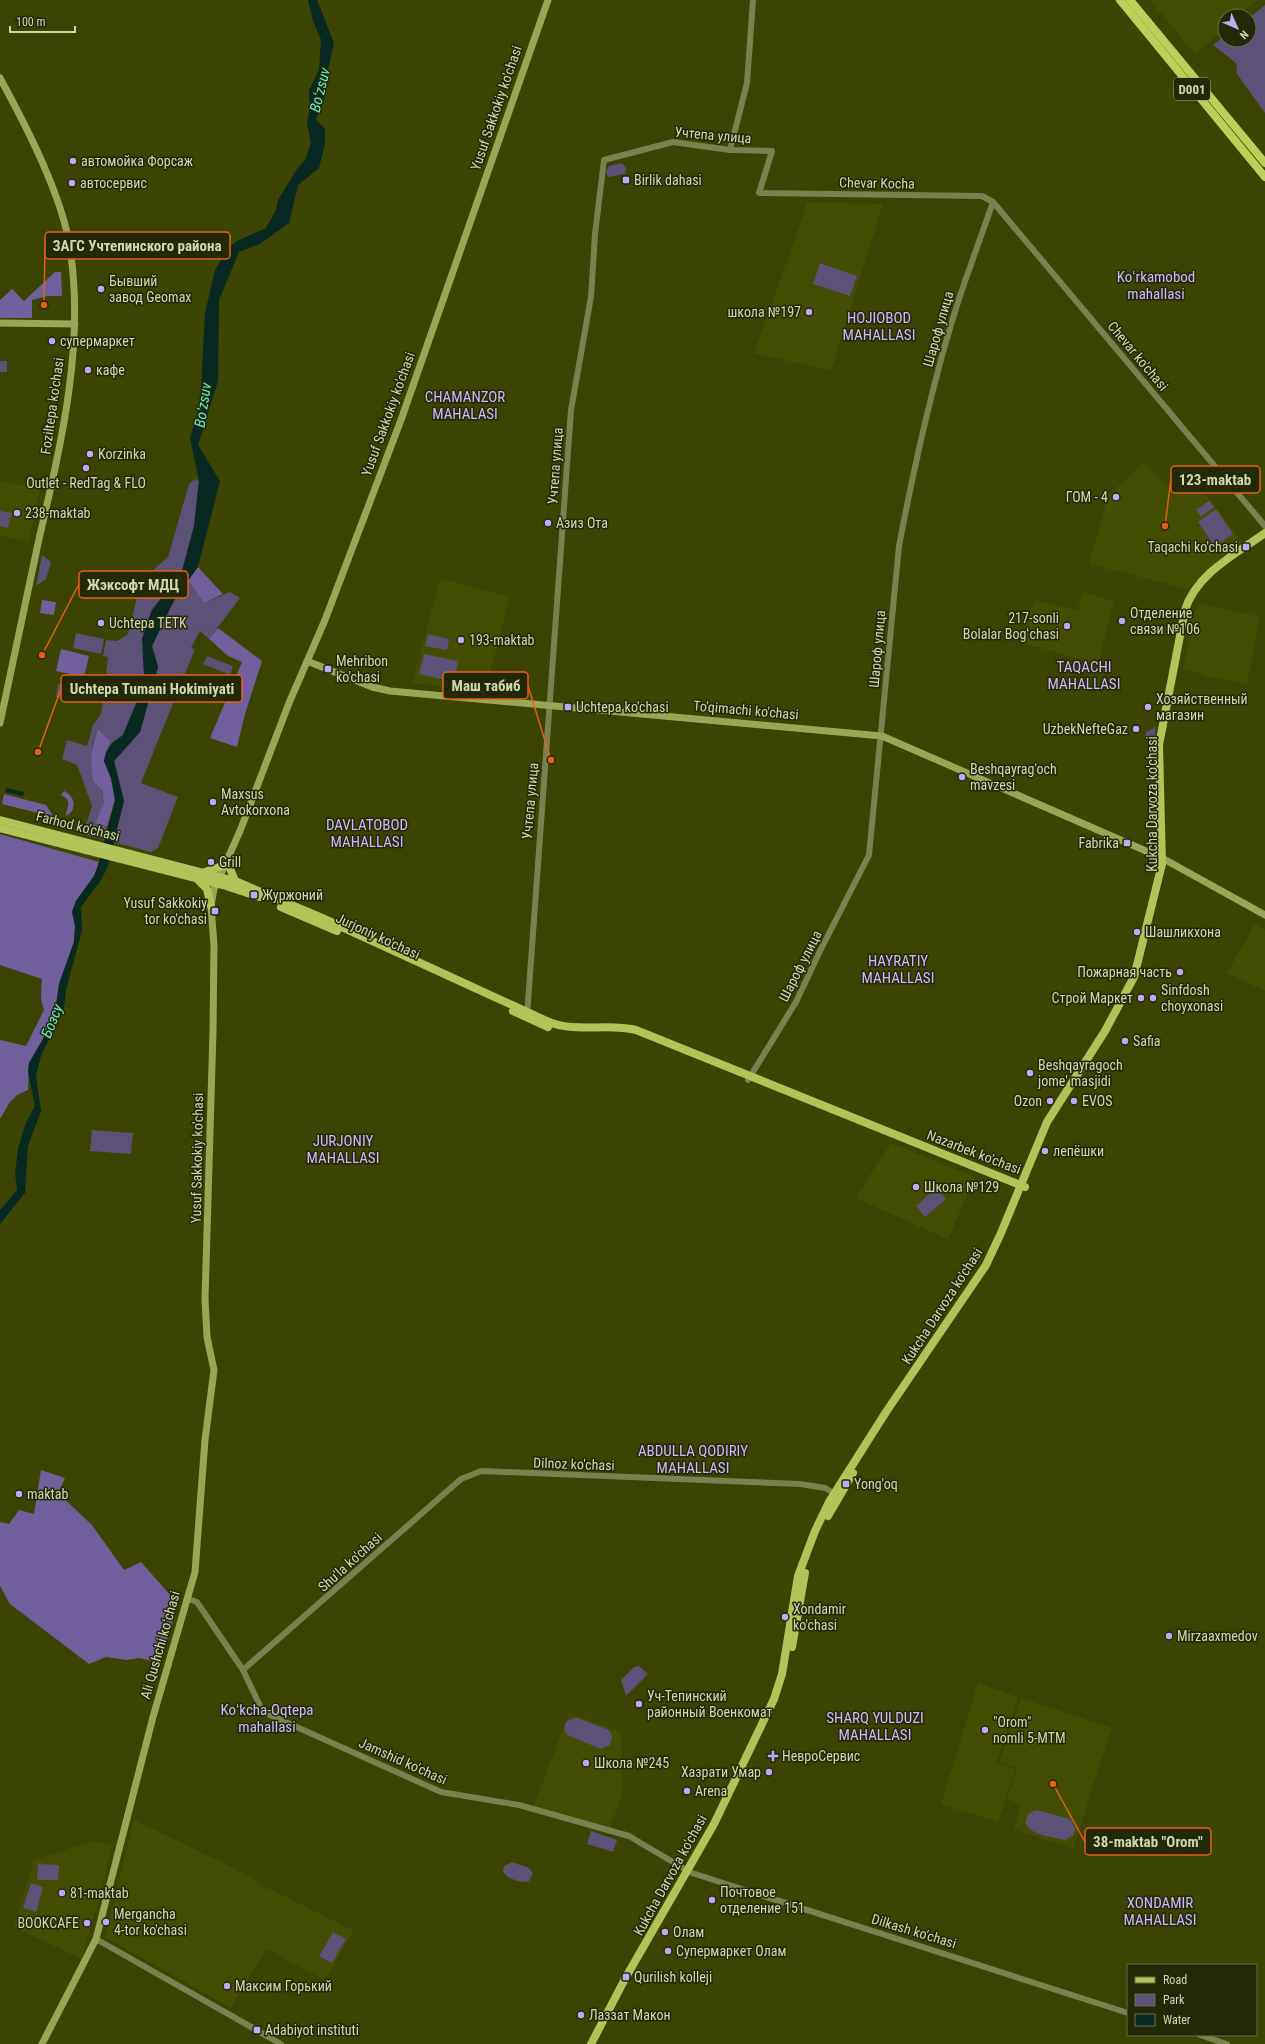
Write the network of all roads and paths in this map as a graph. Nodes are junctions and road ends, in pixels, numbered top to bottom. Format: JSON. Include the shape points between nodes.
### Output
{"nodes":[{"id":1,"x":548,"y":0,"type":"edge"},
{"id":2,"x":753,"y":0,"type":"edge"},
{"id":3,"x":1120,"y":0,"type":"edge"},
{"id":4,"x":1130,"y":0,"type":"edge"},
{"id":5,"x":1141,"y":20,"type":"junction"},
{"id":6,"x":0,"y":78,"type":"edge"},
{"id":7,"x":0,"y":86,"type":"edge"},
{"id":8,"x":730,"y":150,"type":"junction"},
{"id":9,"x":1265,"y":163,"type":"edge"},
{"id":10,"x":1265,"y":177,"type":"edge"},
{"id":11,"x":759,"y":193,"type":"joint"},
{"id":12,"x":993,"y":202,"type":"junction"},
{"id":13,"x":0,"y":323,"type":"edge"},
{"id":14,"x":73,"y":324,"type":"junction"},
{"id":15,"x":1265,"y":526,"type":"edge"},
{"id":16,"x":1265,"y":533,"type":"edge"},
{"id":17,"x":1265,"y":539,"type":"edge"},
{"id":18,"x":307,"y":661,"type":"junction"},
{"id":19,"x":0,"y":704,"type":"edge"},
{"id":20,"x":550,"y":706,"type":"junction"},
{"id":21,"x":0,"y":723,"type":"edge"},
{"id":22,"x":882,"y":736,"type":"junction"},
{"id":23,"x":0,"y":820,"type":"edge"},
{"id":24,"x":0,"y":828,"type":"edge"},
{"id":25,"x":56,"y":838,"type":"junction"},
{"id":26,"x":1166,"y":859,"type":"junction"},
{"id":27,"x":148,"y":862,"type":"joint"},
{"id":28,"x":227,"y":865,"type":"junction"},
{"id":29,"x":199,"y":876,"type":"junction"},
{"id":30,"x":220,"y":881,"type":"junction"},
{"id":31,"x":235,"y":881,"type":"junction"},
{"id":32,"x":1218,"y":887,"type":"junction"},
{"id":33,"x":211,"y":906,"type":"junction"},
{"id":34,"x":1265,"y":910,"type":"edge"},
{"id":35,"x":1265,"y":915,"type":"edge"},
{"id":36,"x":214,"y":963,"type":"junction"},
{"id":37,"x":527,"y":1015,"type":"junction"},
{"id":38,"x":596,"y":1030,"type":"joint"},
{"id":39,"x":749,"y":1078,"type":"junction"},
{"id":40,"x":1022,"y":1187,"type":"junction"},
{"id":41,"x":211,"y":1352,"type":"joint"},
{"id":42,"x":474,"y":1473,"type":"joint"},
{"id":43,"x":836,"y":1495,"type":"junction"},
{"id":44,"x":188,"y":1599,"type":"junction"},
{"id":45,"x":243,"y":1670,"type":"junction"},
{"id":46,"x":690,"y":1872,"type":"junction"},
{"id":47,"x":96,"y":1939,"type":"junction"},
{"id":48,"x":1127,"y":2013,"type":"edge"},
{"id":49,"x":1203,"y":2036,"type":"edge"},
{"id":50,"x":42,"y":2044,"type":"edge"},
{"id":51,"x":281,"y":2044,"type":"edge"},
{"id":52,"x":591,"y":2044,"type":"edge"},
{"id":53,"x":596,"y":2044,"type":"edge"},
{"id":54,"x":1227,"y":2044,"type":"edge"}],
"edges":[{"from":1,"to":18,"type":"main road","name":"Yusuf Sakkokiy ko'chasi","via":[[401,420]]},
{"from":2,"to":8,"type":"street","via":[[747,83]]},
{"from":3,"to":5,"type":"highway","number":"D001"},
{"from":4,"to":5,"type":"highway","number":"D001"},
{"from":5,"to":9,"type":"highway","number":"D001"},
{"from":5,"to":10,"type":"highway","number":"D001"},
{"from":6,"to":14,"type":"main road","name":"Foziltepa ko'chasi","via":[[41,162],[65,225],[73,280]]},
{"from":7,"to":14,"type":"main road","name":"Foziltepa ko'chasi","via":[[40,170],[59,218],[69,273]]},
{"from":8,"to":11,"type":"street","name":"Учтепа улица","via":[[772,152]]},
{"from":8,"to":20,"type":"street","name":"Учтепа улица","via":[[673,142],[604,160],[591,297],[571,410]]},
{"from":11,"to":12,"type":"street","name":"Chevar Kocha","via":[[982,196]]},
{"from":12,"to":15,"type":"street","name":"Chevar ko'chasi"},
{"from":12,"to":22,"type":"street","name":"Шароф улица","via":[[959,299],[920,442],[900,546]]},
{"from":13,"to":14,"type":"main road"},
{"from":14,"to":19,"type":"main road","name":"Foziltepa ko'chasi","via":[[58,438]]},
{"from":14,"to":21,"type":"main road","name":"Foziltepa ko'chasi","via":[[68,401],[54,480]]},
{"from":16,"to":26,"type":"main road","name":"Kukcha Darvoza ko'chasi","via":[[1203,580],[1191,593],[1185,610],[1159,745]]},
{"from":17,"to":26,"type":"main road","name":"Kukcha Darvoza ko'chasi","via":[[1208,582],[1197,595],[1189,612],[1164,746]]},
{"from":18,"to":20,"type":"main road","name":"To'qimachi ko'chasi","via":[[384,690]]},
{"from":18,"to":28,"type":"main road","name":"Yusuf Sakkokiy ko'chasi","via":[[240,831],[240,838]]},
{"from":20,"to":22,"type":"main road","name":"To'qimachi ko'chasi"},
{"from":20,"to":37,"type":"street","name":"Учтепа улица"},
{"from":22,"to":26,"type":"main road","name":"To'qimachi ko'chasi"},
{"from":22,"to":39,"type":"street","name":"Шароф улица","via":[[869,855],[796,1002]]},
{"from":23,"to":25,"type":"main road","name":"Farhod ko'chasi"},
{"from":24,"to":25,"type":"main road","name":"Farhod ko'chasi"},
{"from":25,"to":27,"type":"main road","name":"Farhod ko'chasi"},
{"from":26,"to":32,"type":"main road","name":"To'qimachi ko'chasi"},
{"from":26,"to":40,"type":"main road","name":"Kukcha Darvoza ko'chasi","via":[[1160,873],[1134,977],[1105,1031],[1047,1122]]},
{"from":27,"to":29,"type":"main road","name":"Jurjoniy ko'chasi"},
{"from":28,"to":29,"type":"main road"},
{"from":28,"to":30,"type":"main road","name":"Yusuf Sakkokiy ko'chasi"},
{"from":28,"to":31,"type":"main road"},
{"from":29,"to":30,"type":"main road","name":"Jurjoniy ko'chasi"},
{"from":29,"to":33,"type":"main road","via":[[207,889]]},
{"from":30,"to":31,"type":"main road","name":"Jurjoniy ko'chasi"},
{"from":30,"to":33,"type":"main road","name":"Yusuf Sakkokiy ko'chasi","via":[[212,897]]},
{"from":30,"to":36,"type":"main road","name":"Yusuf Sakkokiy ko'chasi","via":[[216,899],[217,941]]},
{"from":30,"to":37,"type":"main road","name":"Jurjoniy ko'chasi"},
{"from":31,"to":37,"type":"main road","name":"Jurjoniy ko'chasi"},
{"from":32,"to":34,"type":"main road","name":"To'qimachi ko'chasi"},
{"from":32,"to":35,"type":"main road","name":"To'qimachi ko'chasi"},
{"from":33,"to":36,"type":"main road","name":"Yusuf Sakkokiy ko'chasi"},
{"from":36,"to":41,"type":"main road","name":"Yusuf Sakkokiy ko'chasi","via":[[205,1299],[207,1337]]},
{"from":37,"to":38,"type":"main road","name":"Jurjoniy ko'chasi","via":[[547,1027],[565,1032]]},
{"from":38,"to":39,"type":"main road","name":"Nazarbek ko'chasi","via":[[640,1036]]},
{"from":39,"to":40,"type":"main road","name":"Nazarbek ko'chasi"},
{"from":40,"to":43,"type":"main road","name":"Kukcha Darvoza ko'chasi","via":[[986,1265]]},
{"from":41,"to":44,"type":"main road","name":"Ali Qushchi koʻchasi","via":[[214,1370],[194,1572]]},
{"from":42,"to":43,"type":"street","name":"Dilnoz ko'chasi","via":[[481,1471],[800,1484],[825,1488]]},
{"from":42,"to":45,"type":"street","name":"Shu'la ko'chasi","via":[[461,1479]]},
{"from":43,"to":46,"type":"main road","name":"Kukcha Darvoza ko'chasi","via":[[815,1531],[796,1584],[780,1682],[761,1733]]},
{"from":44,"to":45,"type":"street","name":"Jamshid ko'chasi","via":[[197,1602]]},
{"from":44,"to":47,"type":"main road","name":"Ali Qushchi koʻchasi","via":[[153,1717]]},
{"from":45,"to":46,"type":"street","name":"Jamshid ko'chasi","via":[[262,1710],[270,1715],[441,1792],[519,1805],[623,1834]]},
{"from":46,"to":48,"type":"street","name":"Dilkash ko'chasi"},
{"from":46,"to":52,"type":"main road","name":"Kukcha Darvoza ko'chasi","via":[[626,1977]]},
{"from":46,"to":53,"type":"main road","name":"Kukcha Darvoza ko'chasi"},
{"from":47,"to":50,"type":"main road"},
{"from":47,"to":51,"type":"street"},
{"from":49,"to":54,"type":"street"}]}
